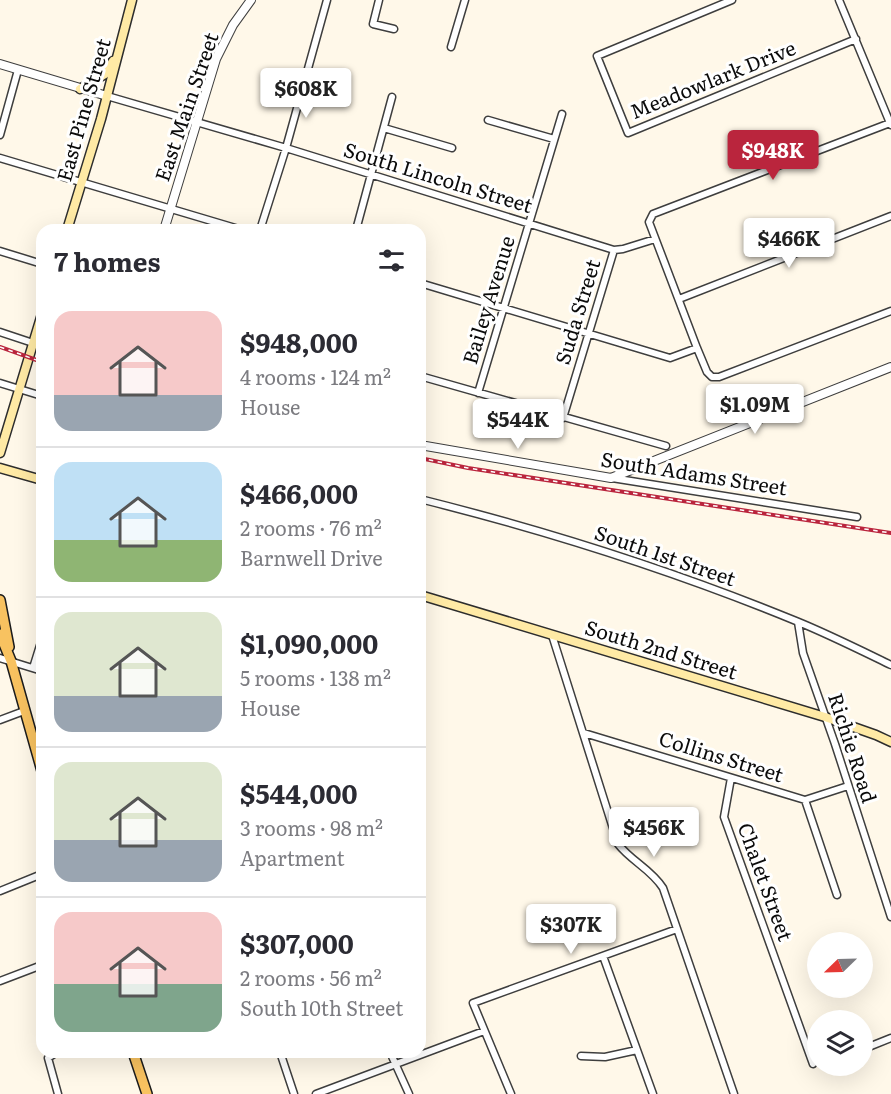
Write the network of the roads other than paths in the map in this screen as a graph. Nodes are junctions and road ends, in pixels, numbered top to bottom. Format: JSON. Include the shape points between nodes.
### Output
{"nodes":[{"id":1,"x":132,"y":0,"type":"edge"},
{"id":2,"x":251,"y":0,"type":"edge"},
{"id":3,"x":327,"y":0,"type":"edge"},
{"id":4,"x":379,"y":0,"type":"edge"},
{"id":5,"x":465,"y":0,"type":"edge"},
{"id":6,"x":839,"y":0,"type":"edge"},
{"id":7,"x":728,"y":1,"type":"edge"},
{"id":8,"x":394,"y":29,"type":"dead end"},
{"id":9,"x":856,"y":39,"type":"junction"},
{"id":10,"x":452,"y":47,"type":"dead end"},
{"id":11,"x":118,"y":53,"type":"junction"},
{"id":12,"x":0,"y":64,"type":"edge"},
{"id":13,"x":18,"y":70,"type":"junction"},
{"id":14,"x":81,"y":89,"type":"junction"},
{"id":15,"x":107,"y":96,"type":"junction"},
{"id":16,"x":392,"y":98,"type":"dead end"},
{"id":17,"x":562,"y":114,"type":"dead end"},
{"id":18,"x":488,"y":120,"type":"dead end"},
{"id":19,"x":198,"y":122,"type":"junction"},
{"id":20,"x":891,"y":124,"type":"edge"},
{"id":21,"x":384,"y":128,"type":"junction"},
{"id":22,"x":0,"y":135,"type":"edge"},
{"id":23,"x":554,"y":139,"type":"junction"},
{"id":24,"x":286,"y":148,"type":"junction"},
{"id":25,"x":452,"y":148,"type":"dead end"},
{"id":26,"x":0,"y":158,"type":"edge"},
{"id":27,"x":371,"y":174,"type":"junction"},
{"id":28,"x":82,"y":183,"type":"junction"},
{"id":29,"x":171,"y":208,"type":"junction"},
{"id":30,"x":891,"y":216,"type":"edge"},
{"id":31,"x":69,"y":224,"type":"edge"},
{"id":32,"x":166,"y":224,"type":"edge"},
{"id":33,"x":223,"y":224,"type":"edge"},
{"id":34,"x":262,"y":224,"type":"edge"},
{"id":35,"x":358,"y":224,"type":"edge"},
{"id":36,"x":529,"y":224,"type":"junction"},
{"id":37,"x":655,"y":239,"type":"junction"},
{"id":38,"x":614,"y":250,"type":"junction"},
{"id":39,"x":0,"y":251,"type":"edge"},
{"id":40,"x":36,"y":262,"type":"edge"},
{"id":41,"x":426,"y":285,"type":"edge"},
{"id":42,"x":679,"y":299,"type":"junction"},
{"id":43,"x":504,"y":307,"type":"junction"},
{"id":44,"x":891,"y":311,"type":"edge"},
{"id":45,"x":0,"y":332,"type":"edge"},
{"id":46,"x":588,"y":333,"type":"junction"},
{"id":47,"x":36,"y":343,"type":"edge"},
{"id":48,"x":697,"y":348,"type":"junction"},
{"id":49,"x":36,"y":349,"type":"edge"},
{"id":50,"x":891,"y":367,"type":"edge"},
{"id":51,"x":426,"y":378,"type":"edge"},
{"id":52,"x":0,"y":383,"type":"edge"},
{"id":53,"x":20,"y":390,"type":"junction"},
{"id":54,"x":478,"y":393,"type":"junction"},
{"id":55,"x":36,"y":394,"type":"edge"},
{"id":56,"x":563,"y":418,"type":"junction"},
{"id":57,"x":426,"y":446,"type":"edge"},
{"id":58,"x":666,"y":446,"type":"dead end"},
{"id":59,"x":0,"y":453,"type":"edge"},
{"id":60,"x":0,"y":468,"type":"edge"},
{"id":61,"x":36,"y":478,"type":"edge"},
{"id":62,"x":611,"y":478,"type":"junction"},
{"id":63,"x":426,"y":501,"type":"edge"},
{"id":64,"x":857,"y":517,"type":"dead end"},
{"id":65,"x":426,"y":597,"type":"edge"},
{"id":66,"x":0,"y":600,"type":"edge"},
{"id":67,"x":798,"y":622,"type":"junction"},
{"id":68,"x":0,"y":634,"type":"edge"},
{"id":69,"x":552,"y":635,"type":"junction"},
{"id":70,"x":0,"y":658,"type":"edge"},
{"id":71,"x":36,"y":658,"type":"edge"},
{"id":72,"x":11,"y":661,"type":"junction"},
{"id":73,"x":891,"y":665,"type":"edge"},
{"id":74,"x":33,"y":668,"type":"junction"},
{"id":75,"x":36,"y":669,"type":"edge"},
{"id":76,"x":24,"y":711,"type":"junction"},
{"id":77,"x":825,"y":717,"type":"junction"},
{"id":78,"x":0,"y":720,"type":"edge"},
{"id":79,"x":584,"y":733,"type":"junction"},
{"id":80,"x":891,"y":742,"type":"edge"},
{"id":81,"x":36,"y":751,"type":"edge"},
{"id":82,"x":731,"y":778,"type":"junction"},
{"id":83,"x":848,"y":786,"type":"junction"},
{"id":84,"x":805,"y":800,"type":"junction"},
{"id":85,"x":36,"y":876,"type":"edge"},
{"id":86,"x":0,"y":891,"type":"edge"},
{"id":87,"x":837,"y":895,"type":"dead end"},
{"id":88,"x":891,"y":917,"type":"edge"},
{"id":89,"x":677,"y":929,"type":"junction"},
{"id":90,"x":603,"y":956,"type":"junction"},
{"id":91,"x":36,"y":967,"type":"edge"},
{"id":92,"x":0,"y":981,"type":"edge"},
{"id":93,"x":484,"y":1031,"type":"junction"},
{"id":94,"x":891,"y":1038,"type":"edge"},
{"id":95,"x":873,"y":1046,"type":"edge"},
{"id":96,"x":807,"y":1047,"type":"edge"},
{"id":97,"x":637,"y":1050,"type":"junction"},
{"id":98,"x":426,"y":1053,"type":"edge"},
{"id":99,"x":581,"y":1056,"type":"dead end"},
{"id":100,"x":48,"y":1058,"type":"edge"},
{"id":101,"x":135,"y":1058,"type":"edge"},
{"id":102,"x":282,"y":1058,"type":"edge"},
{"id":103,"x":393,"y":1058,"type":"edge"},
{"id":104,"x":412,"y":1058,"type":"edge"},
{"id":105,"x":396,"y":1064,"type":"junction"},
{"id":106,"x":334,"y":1087,"type":"junction"},
{"id":107,"x":58,"y":1094,"type":"edge"},
{"id":108,"x":147,"y":1094,"type":"edge"},
{"id":109,"x":294,"y":1094,"type":"edge"},
{"id":110,"x":316,"y":1094,"type":"edge"},
{"id":111,"x":338,"y":1094,"type":"edge"},
{"id":112,"x":409,"y":1094,"type":"edge"},
{"id":113,"x":511,"y":1094,"type":"edge"},
{"id":114,"x":653,"y":1094,"type":"edge"},
{"id":115,"x":734,"y":1094,"type":"edge"}],
"edges":[{"from":1,"to":11,"type":"main road","name":"East Pine Street"},
{"from":2,"to":19,"type":"street","name":"East Main Street","via":[[216,59]]},
{"from":3,"to":24,"type":"street"},
{"from":4,"to":8,"type":"street","via":[[373,24]]},
{"from":5,"to":10,"type":"street"},
{"from":6,"to":9,"type":"street"},
{"from":7,"to":9,"type":"street","name":"Meadowlark Drive","via":[[597,56],[628,133]]},
{"from":9,"to":20,"type":"street"},
{"from":11,"to":14,"type":"main road","via":[[105,74]]},
{"from":11,"to":15,"type":"main road","name":"East Pine Street"},
{"from":12,"to":13,"type":"street"},
{"from":13,"to":14,"type":"street"},
{"from":13,"to":22,"type":"street"},
{"from":14,"to":15,"type":"street"},
{"from":15,"to":19,"type":"street","name":"South Lincoln Street"},
{"from":15,"to":28,"type":"main road","name":"East Pine Street"},
{"from":16,"to":21,"type":"street"},
{"from":17,"to":23,"type":"street","name":"Bailey Avenue"},
{"from":18,"to":23,"type":"street"},
{"from":19,"to":24,"type":"street","name":"South Lincoln Street"},
{"from":19,"to":29,"type":"street","name":"East Main Street"},
{"from":20,"to":37,"type":"street","via":[[653,214],[649,222]]},
{"from":21,"to":25,"type":"street"},
{"from":21,"to":27,"type":"street"},
{"from":23,"to":36,"type":"street","name":"Bailey Avenue"},
{"from":24,"to":27,"type":"street","name":"South Lincoln Street"},
{"from":24,"to":34,"type":"street"},
{"from":26,"to":28,"type":"street"},
{"from":27,"to":35,"type":"street"},
{"from":27,"to":36,"type":"street","name":"South Lincoln Street"},
{"from":28,"to":29,"type":"street"},
{"from":28,"to":31,"type":"main road","name":"East Pine Street"},
{"from":29,"to":32,"type":"street","name":"East Main Street"},
{"from":29,"to":33,"type":"street"},
{"from":30,"to":42,"type":"street"},
{"from":36,"to":38,"type":"street","name":"South Lincoln Street"},
{"from":36,"to":43,"type":"street","name":"Bailey Avenue"},
{"from":37,"to":38,"type":"street"},
{"from":37,"to":42,"type":"street"},
{"from":38,"to":46,"type":"street","name":"Suda Street"},
{"from":39,"to":40,"type":"street"},
{"from":41,"to":43,"type":"street"},
{"from":42,"to":48,"type":"street"},
{"from":43,"to":46,"type":"street"},
{"from":43,"to":54,"type":"street","name":"Bailey Avenue"},
{"from":44,"to":48,"type":"street","via":[[719,377],[707,372]]},
{"from":45,"to":47,"type":"street"},
{"from":46,"to":48,"type":"street","via":[[670,358]]},
{"from":46,"to":56,"type":"street","name":"Suda Street"},
{"from":49,"to":53,"type":"main road"},
{"from":50,"to":62,"type":"street"},
{"from":51,"to":54,"type":"street"},
{"from":52,"to":53,"type":"street"},
{"from":53,"to":55,"type":"street"},
{"from":53,"to":59,"type":"main road"},
{"from":54,"to":56,"type":"street"},
{"from":56,"to":58,"type":"street"},
{"from":57,"to":62,"type":"street","name":"South Adams Street"},
{"from":60,"to":61,"type":"main road"},
{"from":62,"to":64,"type":"street","name":"South Adams Street"},
{"from":63,"to":67,"type":"street","name":"South 1st Street","via":[[572,541]]},
{"from":65,"to":69,"type":"main road","name":"South 2nd Street"},
{"from":66,"to":72,"type":"main road"},
{"from":67,"to":73,"type":"street","name":"South 1st Street"},
{"from":67,"to":77,"type":"street","name":"Richie Road","via":[[802,654]]},
{"from":68,"to":72,"type":"main road"},
{"from":69,"to":77,"type":"main road","name":"South 2nd Street"},
{"from":69,"to":79,"type":"street"},
{"from":70,"to":72,"type":"street"},
{"from":71,"to":74,"type":"street"},
{"from":72,"to":74,"type":"street"},
{"from":72,"to":76,"type":"main road"},
{"from":74,"to":75,"type":"street"},
{"from":76,"to":78,"type":"street"},
{"from":76,"to":81,"type":"main road"},
{"from":77,"to":80,"type":"main road","name":"South 2nd Street"},
{"from":77,"to":83,"type":"street","name":"Richie Road"},
{"from":79,"to":82,"type":"street","name":"Collins Street"},
{"from":79,"to":89,"type":"street","via":[[618,844],[656,876]]},
{"from":82,"to":84,"type":"street","name":"Collins Street"},
{"from":82,"to":96,"type":"street","name":"Chalet Street","via":[[724,817]]},
{"from":83,"to":84,"type":"street","name":"Collins Street"},
{"from":83,"to":88,"type":"street","name":"Richie Road"},
{"from":84,"to":87,"type":"street"},
{"from":85,"to":86,"type":"street"},
{"from":89,"to":90,"type":"street"},
{"from":89,"to":115,"type":"street"},
{"from":90,"to":93,"type":"street","via":[[473,1003]]},
{"from":90,"to":97,"type":"street"},
{"from":91,"to":92,"type":"street"},
{"from":93,"to":98,"type":"street"},
{"from":93,"to":113,"type":"street"},
{"from":94,"to":95,"type":"street"},
{"from":97,"to":99,"type":"street","via":[[605,1057]]},
{"from":97,"to":114,"type":"street"},
{"from":100,"to":107,"type":"street"},
{"from":101,"to":108,"type":"main road"},
{"from":102,"to":109,"type":"street"},
{"from":103,"to":105,"type":"street"},
{"from":104,"to":105,"type":"street"},
{"from":105,"to":106,"type":"street"},
{"from":105,"to":112,"type":"street"},
{"from":106,"to":110,"type":"street"},
{"from":106,"to":111,"type":"street"}]}
